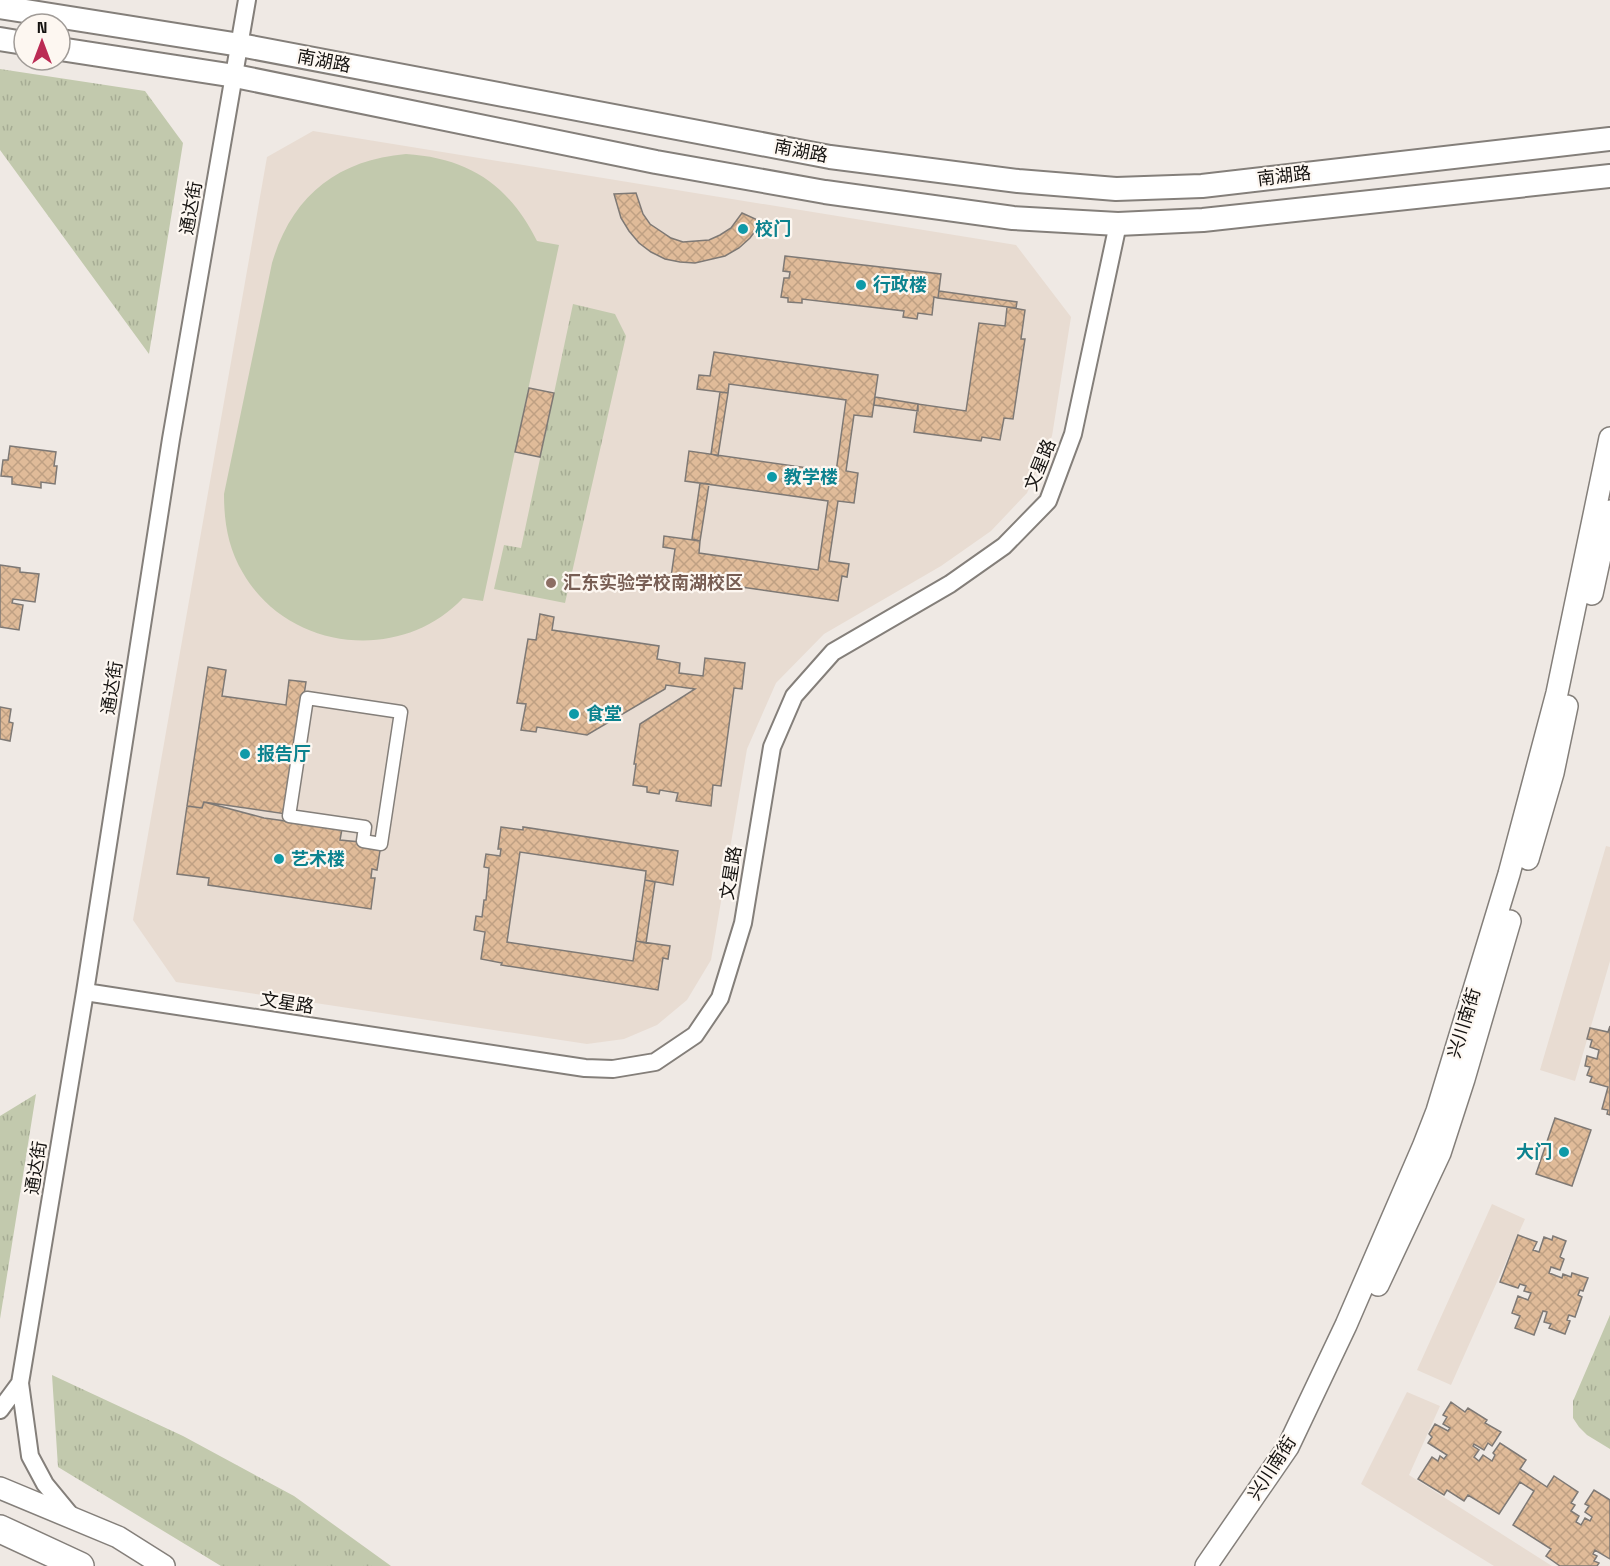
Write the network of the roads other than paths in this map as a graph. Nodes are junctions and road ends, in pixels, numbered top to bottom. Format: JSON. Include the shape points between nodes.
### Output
{"nodes":[{"id":1,"x":247,"y":0,"type":"edge"},
{"id":2,"x":0,"y":7,"type":"edge"},
{"id":3,"x":240,"y":45,"type":"junction"},
{"id":4,"x":72,"y":51,"type":"edge"},
{"id":5,"x":235,"y":76,"type":"junction"},
{"id":6,"x":1610,"y":139,"type":"edge"},
{"id":7,"x":1610,"y":176,"type":"edge"},
{"id":8,"x":1118,"y":224,"type":"junction"},
{"id":9,"x":1610,"y":438,"type":"edge"},
{"id":10,"x":1610,"y":512,"type":"edge"},
{"id":11,"x":381,"y":844,"type":"joint"},
{"id":12,"x":85,"y":992,"type":"junction"},
{"id":13,"x":20,"y":1383,"type":"junction"},
{"id":14,"x":0,"y":1410,"type":"edge"},
{"id":15,"x":0,"y":1488,"type":"edge"},
{"id":16,"x":74,"y":1518,"type":"junction"},
{"id":17,"x":0,"y":1529,"type":"edge"},
{"id":18,"x":80,"y":1566,"type":"edge"},
{"id":19,"x":164,"y":1566,"type":"edge"},
{"id":20,"x":1206,"y":1566,"type":"edge"},
{"id":21,"x":1223,"y":1566,"type":"edge"}],
"edges":[{"from":1,"to":3,"type":"street","name":"通达街"},
{"from":2,"to":3,"type":"main road","name":"南湖路"},
{"from":3,"to":5,"type":"street","name":"通达街"},
{"from":3,"to":6,"type":"main road","name":"南湖路","via":[[830,157],[1106,188],[1202,186]]},
{"from":4,"to":5,"type":"main road","name":"南湖路"},
{"from":5,"to":8,"type":"main road","name":"南湖路","via":[[825,192],[1013,218]]},
{"from":5,"to":12,"type":"street","name":"通达街","via":[[171,439]]},
{"from":7,"to":8,"type":"main road","name":"南湖路","via":[[1203,220]]},
{"from":8,"to":12,"type":"street","name":"文星路","via":[[1073,434],[1048,501],[986,559],[833,652],[794,696],[772,747],[743,923],[732,964],[720,998],[695,1035],[655,1062],[613,1069],[585,1068]]},
{"from":9,"to":20,"type":"street","name":"兴川南街","via":[[1557,693],[1509,874],[1437,1110],[1351,1314],[1288,1447]]},
{"from":10,"to":21,"type":"street","name":"兴川南街","via":[[1553,773],[1440,1153],[1299,1454]]},
{"from":11,"to":11,"type":"street","via":[[401,712],[307,698],[289,816],[365,827],[363,842]]},
{"from":12,"to":13,"type":"street","name":"通达街"},
{"from":13,"to":14,"type":"street"},
{"from":13,"to":16,"type":"street","via":[[30,1456],[45,1484]]},
{"from":15,"to":16,"type":"street"},
{"from":16,"to":19,"type":"street","via":[[118,1537]]},
{"from":17,"to":18,"type":"highway"}]}
